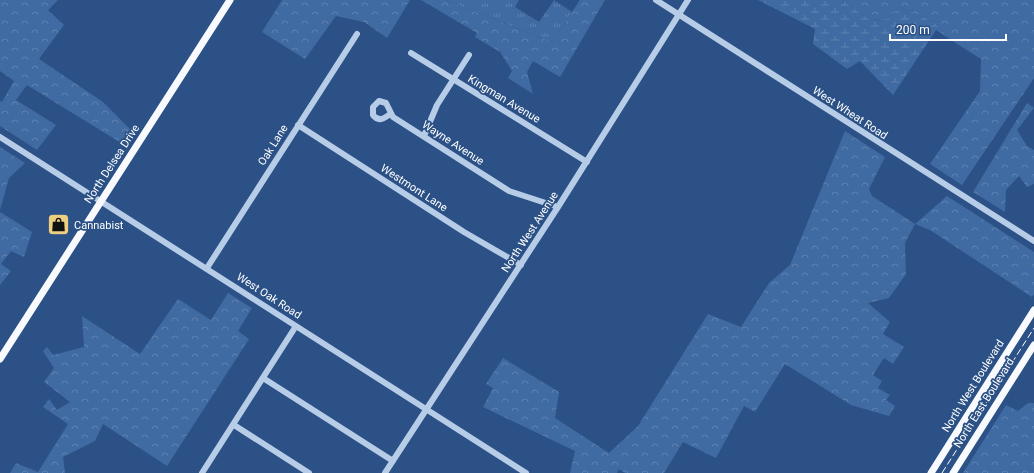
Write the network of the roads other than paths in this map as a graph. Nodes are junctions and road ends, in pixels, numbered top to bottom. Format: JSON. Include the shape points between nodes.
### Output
{"nodes":[{"id":1,"x":230,"y":0,"type":"edge"},
{"id":2,"x":656,"y":0,"type":"edge"},
{"id":3,"x":688,"y":0,"type":"edge"},
{"id":4,"x":679,"y":14,"type":"junction"},
{"id":5,"x":357,"y":34,"type":"dead end"},
{"id":6,"x":411,"y":53,"type":"dead end"},
{"id":7,"x":469,"y":56,"type":"dead end"},
{"id":8,"x":454,"y":80,"type":"junction"},
{"id":9,"x":390,"y":114,"type":"dead end"},
{"id":10,"x":298,"y":125,"type":"junction"},
{"id":11,"x":424,"y":136,"type":"junction"},
{"id":12,"x":0,"y":137,"type":"edge"},
{"id":13,"x":587,"y":162,"type":"junction"},
{"id":14,"x":101,"y":201,"type":"junction"},
{"id":15,"x":558,"y":208,"type":"junction"},
{"id":16,"x":1034,"y":242,"type":"edge"},
{"id":17,"x":521,"y":265,"type":"junction"},
{"id":18,"x":207,"y":268,"type":"junction"},
{"id":19,"x":1034,"y":310,"type":"edge"},
{"id":20,"x":296,"y":326,"type":"junction"},
{"id":21,"x":1034,"y":344,"type":"edge"},
{"id":22,"x":0,"y":359,"type":"edge"},
{"id":23,"x":263,"y":378,"type":"junction"},
{"id":24,"x":426,"y":409,"type":"junction"},
{"id":25,"x":234,"y":425,"type":"junction"},
{"id":26,"x":393,"y":461,"type":"junction"},
{"id":27,"x":202,"y":473,"type":"edge"},
{"id":28,"x":309,"y":473,"type":"edge"},
{"id":29,"x":385,"y":473,"type":"edge"},
{"id":30,"x":526,"y":473,"type":"edge"},
{"id":31,"x":930,"y":473,"type":"edge"},
{"id":32,"x":953,"y":473,"type":"edge"}],
"edges":[{"from":1,"to":14,"type":"main road","name":"North Delsea Drive"},
{"from":2,"to":4,"type":"street","name":"West Wheat Road"},
{"from":3,"to":4,"type":"street","name":"North West Avenue"},
{"from":4,"to":13,"type":"street","name":"North West Avenue"},
{"from":4,"to":16,"type":"street","name":"West Wheat Road"},
{"from":5,"to":10,"type":"street","name":"Oak Lane"},
{"from":6,"to":8,"type":"street","name":"Kingman Avenue"},
{"from":7,"to":8,"type":"street"},
{"from":8,"to":11,"type":"street","via":[[434,111]]},
{"from":8,"to":13,"type":"street","name":"Kingman Avenue"},
{"from":9,"to":11,"type":"street","name":"Wayne Avenue","via":[[377,119],[373,115],[373,107],[379,101],[386,103],[393,117]]},
{"from":10,"to":17,"type":"street","name":"Westmont Lane","via":[[464,232]]},
{"from":10,"to":18,"type":"street","name":"Oak Lane"},
{"from":11,"to":15,"type":"street","name":"Wayne Avenue","via":[[509,191]]},
{"from":12,"to":14,"type":"street","name":"West Oak Road"},
{"from":13,"to":15,"type":"street","name":"North West Avenue"},
{"from":14,"to":18,"type":"street","name":"West Oak Road"},
{"from":14,"to":22,"type":"main road","name":"North Delsea Drive"},
{"from":15,"to":17,"type":"street","name":"North West Avenue"},
{"from":17,"to":24,"type":"street","name":"North West Avenue"},
{"from":18,"to":20,"type":"street","name":"West Oak Road"},
{"from":19,"to":31,"type":"main road","name":"North West Boulevard"},
{"from":20,"to":23,"type":"street"},
{"from":20,"to":24,"type":"street","name":"West Oak Road"},
{"from":21,"to":32,"type":"main road","name":"North East Boulevard"},
{"from":23,"to":25,"type":"street"},
{"from":23,"to":26,"type":"street"},
{"from":24,"to":26,"type":"street","name":"North West Avenue"},
{"from":24,"to":30,"type":"street","name":"West Oak Road"},
{"from":25,"to":27,"type":"street"},
{"from":25,"to":28,"type":"street"},
{"from":26,"to":29,"type":"street","name":"North West Avenue"}]}
